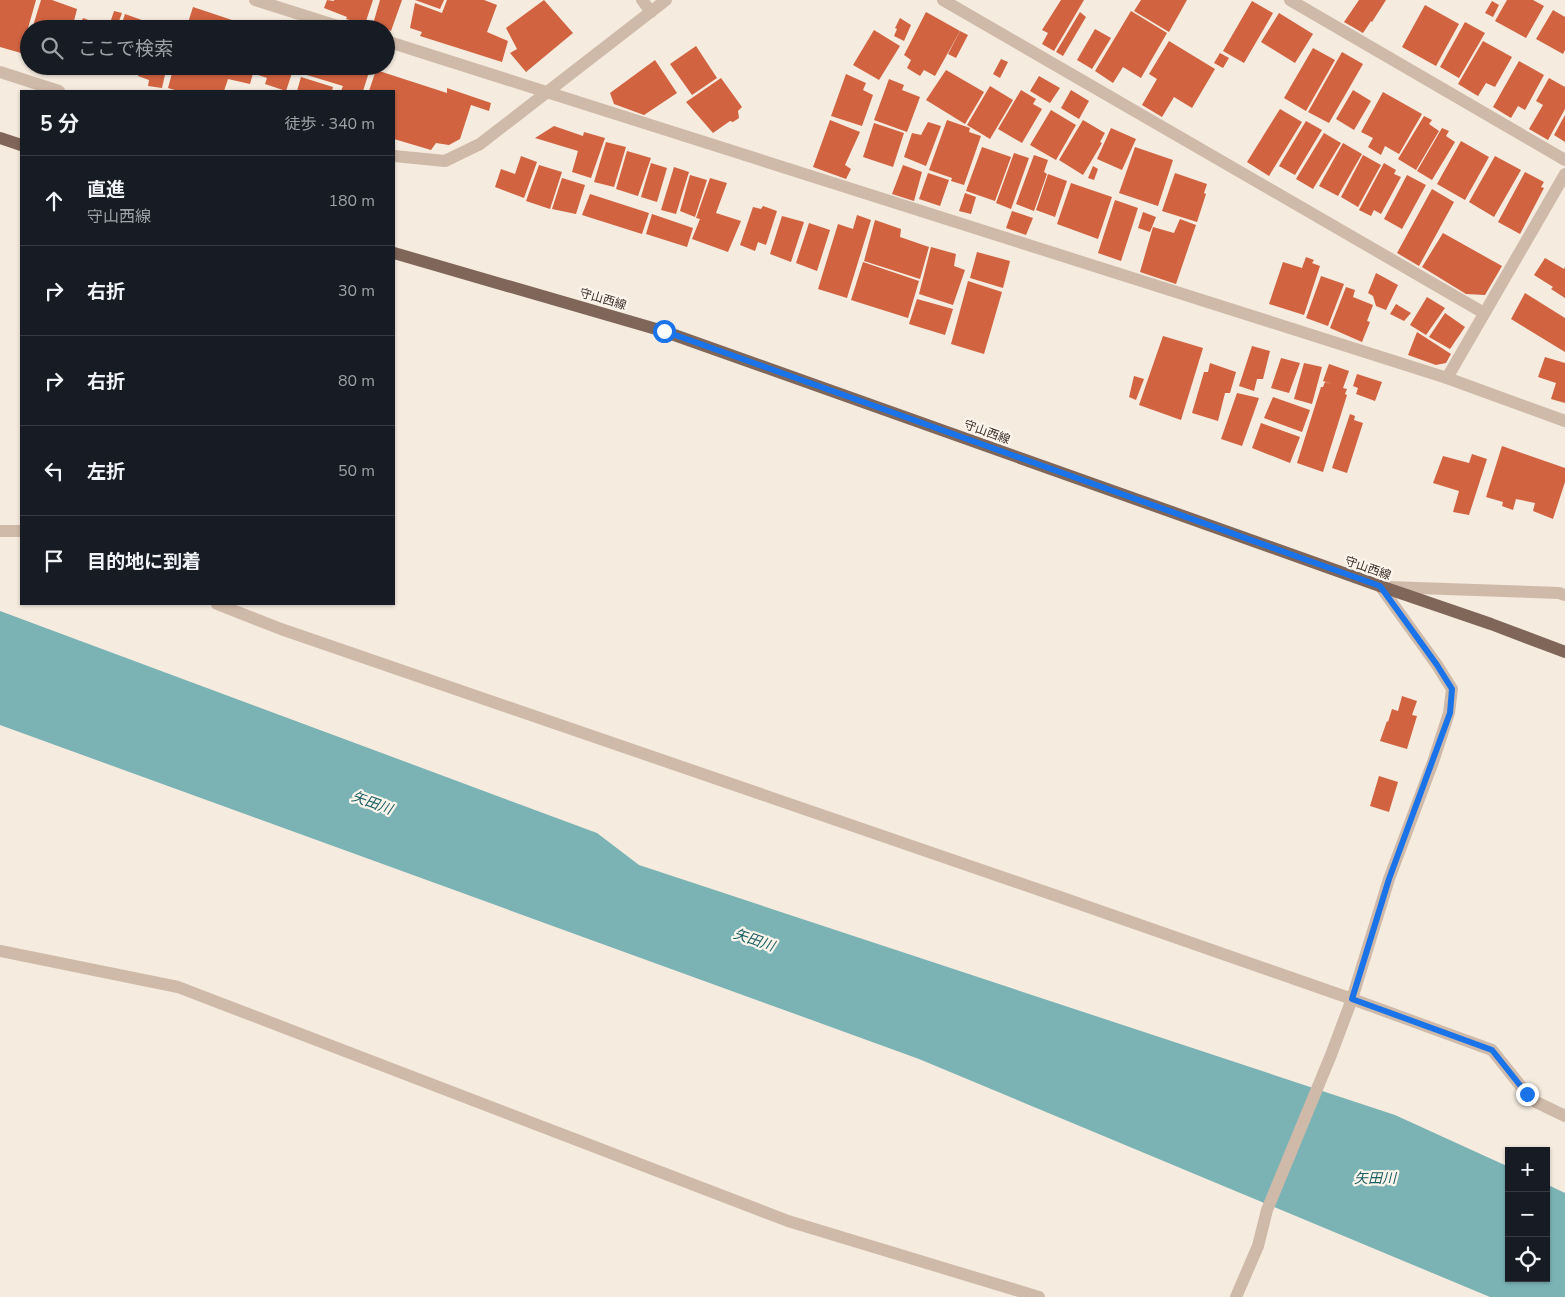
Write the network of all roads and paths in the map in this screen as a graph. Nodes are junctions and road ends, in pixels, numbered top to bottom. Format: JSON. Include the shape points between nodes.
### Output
{"nodes":[{"id":1,"x":255,"y":0,"type":"edge"},
{"id":2,"x":642,"y":0,"type":"edge"},
{"id":3,"x":666,"y":0,"type":"edge"},
{"id":4,"x":943,"y":0,"type":"edge"},
{"id":5,"x":1290,"y":0,"type":"edge"},
{"id":6,"x":651,"y":12,"type":"junction"},
{"id":7,"x":318,"y":20,"type":"edge"},
{"id":8,"x":395,"y":44,"type":"edge"},
{"id":9,"x":0,"y":72,"type":"edge"},
{"id":10,"x":56,"y":90,"type":"edge"},
{"id":11,"x":547,"y":91,"type":"junction"},
{"id":12,"x":0,"y":138,"type":"edge"},
{"id":13,"x":20,"y":144,"type":"edge"},
{"id":14,"x":395,"y":156,"type":"edge"},
{"id":15,"x":1565,"y":160,"type":"edge"},
{"id":16,"x":1565,"y":174,"type":"edge"},
{"id":17,"x":395,"y":253,"type":"edge"},
{"id":18,"x":1484,"y":313,"type":"junction"},
{"id":19,"x":1447,"y":378,"type":"junction"},
{"id":20,"x":1565,"y":421,"type":"edge"},
{"id":21,"x":0,"y":531,"type":"edge"},
{"id":22,"x":20,"y":531,"type":"edge"},
{"id":23,"x":1380,"y":586,"type":"junction"},
{"id":24,"x":1565,"y":595,"type":"edge"},
{"id":25,"x":220,"y":605,"type":"edge"},
{"id":26,"x":1565,"y":652,"type":"edge"},
{"id":27,"x":0,"y":951,"type":"edge"},
{"id":28,"x":1352,"y":999,"type":"junction"},
{"id":29,"x":1565,"y":1116,"type":"edge"},
{"id":30,"x":1039,"y":1297,"type":"edge"},
{"id":31,"x":1236,"y":1297,"type":"edge"}],
"edges":[{"from":1,"to":7,"type":"street"},
{"from":2,"to":6,"type":"street"},
{"from":3,"to":6,"type":"street"},
{"from":4,"to":18,"type":"street"},
{"from":5,"to":15,"type":"street"},
{"from":6,"to":11,"type":"street"},
{"from":8,"to":11,"type":"street"},
{"from":9,"to":10,"type":"street"},
{"from":11,"to":14,"type":"street","via":[[480,144],[445,161]]},
{"from":11,"to":19,"type":"street"},
{"from":12,"to":13,"type":"main road"},
{"from":16,"to":18,"type":"street"},
{"from":17,"to":23,"type":"main road","name":"守山西線","via":[[664,331]]},
{"from":18,"to":19,"type":"street"},
{"from":19,"to":20,"type":"street"},
{"from":21,"to":22,"type":"street"},
{"from":23,"to":24,"type":"street"},
{"from":23,"to":26,"type":"main road","name":"守山西線"},
{"from":23,"to":28,"type":"street","via":[[1452,689],[1450,713],[1389,879]]},
{"from":25,"to":28,"type":"street"},
{"from":27,"to":30,"type":"street","via":[[178,987],[788,1221]]},
{"from":28,"to":29,"type":"street","via":[[1492,1050],[1527,1094]]},
{"from":28,"to":31,"type":"street","via":[[1267,1210],[1258,1246]]}]}
